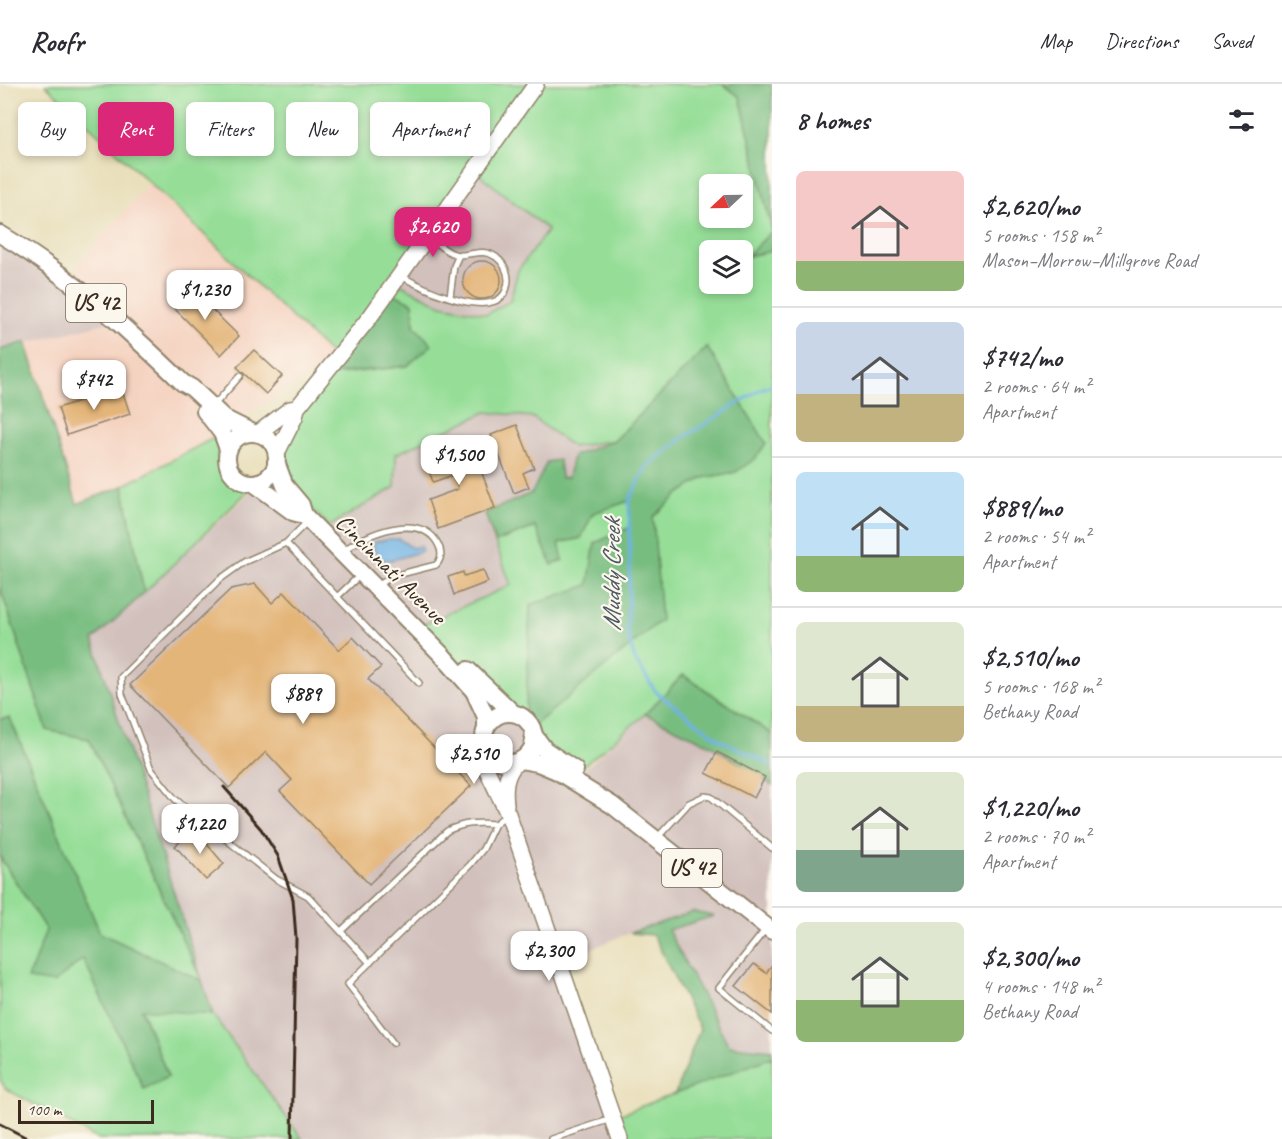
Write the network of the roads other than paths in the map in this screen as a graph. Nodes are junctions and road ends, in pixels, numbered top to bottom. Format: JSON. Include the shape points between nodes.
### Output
{"nodes":[{"id":1,"x":536,"y":84,"type":"edge"},
{"id":2,"x":0,"y":234,"type":"edge"},
{"id":3,"x":428,"y":237,"type":"junction"},
{"id":4,"x":459,"y":255,"type":"junction"},
{"id":5,"x":400,"y":276,"type":"junction"},
{"id":6,"x":450,"y":297,"type":"junction"},
{"id":7,"x":240,"y":376,"type":"dead end"},
{"id":8,"x":183,"y":383,"type":"junction"},
{"id":9,"x":212,"y":407,"type":"junction"},
{"id":10,"x":297,"y":408,"type":"junction"},
{"id":11,"x":255,"y":434,"type":"junction"},
{"id":12,"x":228,"y":449,"type":"junction"},
{"id":13,"x":276,"y":459,"type":"junction"},
{"id":14,"x":255,"y":484,"type":"junction"},
{"id":15,"x":307,"y":518,"type":"junction"},
{"id":16,"x":286,"y":543,"type":"junction"},
{"id":17,"x":342,"y":551,"type":"junction"},
{"id":18,"x":363,"y":573,"type":"junction"},
{"id":19,"x":376,"y":587,"type":"junction"},
{"id":20,"x":337,"y":597,"type":"junction"},
{"id":21,"x":443,"y":656,"type":"junction"},
{"id":22,"x":419,"y":683,"type":"dead end"},
{"id":23,"x":513,"y":714,"type":"junction"},
{"id":24,"x":486,"y":727,"type":"junction"},
{"id":25,"x":533,"y":734,"type":"junction"},
{"id":26,"x":485,"y":746,"type":"junction"},
{"id":27,"x":519,"y":761,"type":"junction"},
{"id":28,"x":612,"y":805,"type":"junction"},
{"id":29,"x":508,"y":814,"type":"junction"},
{"id":30,"x":495,"y":824,"type":"junction"},
{"id":31,"x":656,"y":840,"type":"junction"},
{"id":32,"x":772,"y":848,"type":"edge"},
{"id":33,"x":770,"y":929,"type":"edge"},
{"id":34,"x":341,"y":932,"type":"junction"},
{"id":35,"x":370,"y":963,"type":"junction"},
{"id":36,"x":772,"y":1031,"type":"edge"},
{"id":37,"x":393,"y":1042,"type":"dead end"},
{"id":38,"x":613,"y":1118,"type":"junction"},
{"id":39,"x":551,"y":1139,"type":"edge"},
{"id":40,"x":620,"y":1139,"type":"edge"}],
"edges":[{"from":1,"to":3,"type":"street"},
{"from":2,"to":8,"type":"main road","number":"US 42","via":[[75,285]]},
{"from":3,"to":4,"type":"lane"},
{"from":3,"to":5,"type":"street"},
{"from":4,"to":6,"type":"lane"},
{"from":4,"to":6,"type":"lane","via":[[480,252],[496,257],[507,271],[507,287],[498,299],[487,304]]},
{"from":5,"to":6,"type":"lane"},
{"from":5,"to":10,"type":"street"},
{"from":7,"to":9,"type":"lane"},
{"from":8,"to":9,"type":"main road","number":"US 42"},
{"from":8,"to":12,"type":"main road","number":"US 42","via":[[222,433]]},
{"from":9,"to":11,"type":"main road","number":"US 42","via":[[225,419]]},
{"from":10,"to":11,"type":"street"},
{"from":10,"to":13,"type":"street"},
{"from":11,"to":12,"type":"main road","via":[[240,436]]},
{"from":11,"to":13,"type":"main road","number":"US 42","via":[[268,439]]},
{"from":12,"to":14,"type":"main road","number":"US 42","via":[[231,472]]},
{"from":13,"to":14,"type":"main road","via":[[269,477]]},
{"from":13,"to":15,"type":"main road","name":"Cincinnati Avenue","number":"US 42","via":[[285,486]]},
{"from":14,"to":15,"type":"main road","name":"Cincinnati Avenue","number":"US 42"},
{"from":15,"to":16,"type":"lane"},
{"from":15,"to":17,"type":"main road","name":"Cincinnati Avenue","number":"US 42"},
{"from":16,"to":20,"type":"lane"},
{"from":16,"to":34,"type":"lane","via":[[244,561],[219,580],[121,677],[122,694],[151,769],[175,799],[276,879],[308,896]]},
{"from":17,"to":18,"type":"main road","name":"Cincinnati Avenue","number":"US 42"},
{"from":17,"to":19,"type":"lane","via":[[369,536],[401,527],[425,532],[437,541],[441,554],[436,566],[393,576]]},
{"from":18,"to":19,"type":"main road","name":"Cincinnati Avenue","number":"US 42"},
{"from":18,"to":20,"type":"lane"},
{"from":19,"to":21,"type":"main road","name":"Cincinnati Avenue","number":"US 42"},
{"from":20,"to":22,"type":"lane"},
{"from":21,"to":23,"type":"main road","name":"Cincinnati Avenue","number":"US 42","via":[[462,664]]},
{"from":21,"to":24,"type":"main road","name":"Cincinnati Avenue","number":"US 42","via":[[474,691],[486,717]]},
{"from":23,"to":24,"type":"main road","via":[[497,716]]},
{"from":23,"to":25,"type":"main road","via":[[528,723]]},
{"from":24,"to":26,"type":"main road"},
{"from":25,"to":27,"type":"main road","via":[[530,753]]},
{"from":25,"to":28,"type":"main road","number":"US 42","via":[[544,750],[586,778],[609,797]]},
{"from":26,"to":27,"type":"main road","via":[[494,759]]},
{"from":26,"to":29,"type":"street","via":[[484,764]]},
{"from":27,"to":28,"type":"main road","number":"US 42","via":[[557,771]]},
{"from":27,"to":29,"type":"street","via":[[505,781]]},
{"from":28,"to":31,"type":"main road","number":"US 42"},
{"from":29,"to":30,"type":"lane"},
{"from":29,"to":38,"type":"street"},
{"from":30,"to":34,"type":"lane","via":[[477,822],[447,831]]},
{"from":30,"to":35,"type":"lane","via":[[470,865]]},
{"from":31,"to":32,"type":"lane","via":[[689,803],[704,796],[711,797]]},
{"from":31,"to":33,"type":"main road","number":"US 42"},
{"from":33,"to":36,"type":"lane","via":[[719,988]]},
{"from":34,"to":35,"type":"lane"},
{"from":35,"to":37,"type":"lane","via":[[348,984]]},
{"from":38,"to":39,"type":"lane"},
{"from":38,"to":40,"type":"street"}]}
